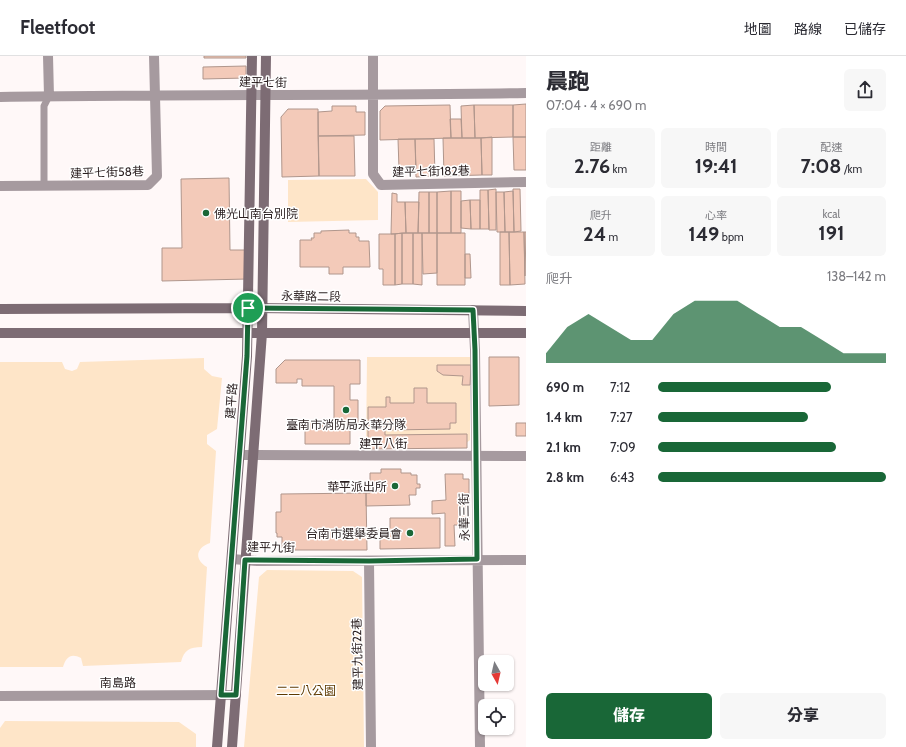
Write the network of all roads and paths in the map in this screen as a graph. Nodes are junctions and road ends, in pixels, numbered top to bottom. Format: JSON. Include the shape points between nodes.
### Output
{"nodes":[{"id":1,"x":48,"y":56,"type":"edge"},
{"id":2,"x":154,"y":56,"type":"edge"},
{"id":3,"x":252,"y":56,"type":"edge"},
{"id":4,"x":266,"y":56,"type":"edge"},
{"id":5,"x":373,"y":56,"type":"edge"},
{"id":6,"x":526,"y":93,"type":"edge"},
{"id":7,"x":251,"y":94,"type":"junction"},
{"id":8,"x":155,"y":95,"type":"junction"},
{"id":9,"x":265,"y":95,"type":"junction"},
{"id":10,"x":49,"y":96,"type":"junction"},
{"id":11,"x":372,"y":96,"type":"junction"},
{"id":12,"x":0,"y":98,"type":"edge"},
{"id":13,"x":526,"y":182,"type":"edge"},
{"id":14,"x":0,"y":186,"type":"edge"},
{"id":15,"x":44,"y":186,"type":"junction"},
{"id":16,"x":248,"y":308,"type":"junction"},
{"id":17,"x":0,"y":309,"type":"edge"},
{"id":18,"x":264,"y":309,"type":"junction"},
{"id":19,"x":473,"y":310,"type":"junction"},
{"id":20,"x":526,"y":311,"type":"edge"},
{"id":21,"x":0,"y":333,"type":"edge"},
{"id":22,"x":248,"y":333,"type":"junction"},
{"id":23,"x":262,"y":333,"type":"junction"},
{"id":24,"x":474,"y":333,"type":"junction"},
{"id":25,"x":526,"y":333,"type":"edge"},
{"id":26,"x":240,"y":455,"type":"junction"},
{"id":27,"x":476,"y":455,"type":"junction"},
{"id":28,"x":526,"y":456,"type":"edge"},
{"id":29,"x":252,"y":457,"type":"junction"},
{"id":30,"x":232,"y":559,"type":"junction"},
{"id":31,"x":477,"y":559,"type":"junction"},
{"id":32,"x":245,"y":560,"type":"junction"},
{"id":33,"x":526,"y":560,"type":"edge"},
{"id":34,"x":369,"y":561,"type":"junction"},
{"id":35,"x":221,"y":695,"type":"junction"},
{"id":36,"x":236,"y":695,"type":"junction"},
{"id":37,"x":0,"y":696,"type":"edge"},
{"id":38,"x":217,"y":747,"type":"edge"},
{"id":39,"x":232,"y":747,"type":"edge"},
{"id":40,"x":371,"y":747,"type":"edge"},
{"id":41,"x":480,"y":747,"type":"edge"}],
"edges":[{"from":1,"to":10,"type":"street"},
{"from":2,"to":8,"type":"street","name":"建平七街58巷"},
{"from":3,"to":7,"type":"street","name":"建平路"},
{"from":4,"to":9,"type":"street"},
{"from":5,"to":11,"type":"street"},
{"from":6,"to":11,"type":"street","name":"建平七街"},
{"from":7,"to":8,"type":"street","name":"建平七街"},
{"from":7,"to":9,"type":"street","name":"建平七街"},
{"from":7,"to":16,"type":"street","name":"建平路"},
{"from":8,"to":10,"type":"street","name":"建平七街"},
{"from":8,"to":15,"type":"street","name":"建平七街58巷","via":[[157,176],[148,186]]},
{"from":9,"to":11,"type":"street","name":"建平七街"},
{"from":9,"to":18,"type":"street"},
{"from":10,"to":12,"type":"street","name":"建平七街"},
{"from":10,"to":15,"type":"lane","via":[[44,106]]},
{"from":11,"to":13,"type":"street","name":"建平七街182巷","via":[[373,174],[381,185]]},
{"from":14,"to":15,"type":"street","name":"建平七街58巷"},
{"from":16,"to":17,"type":"street","name":"永華路二段"},
{"from":16,"to":18,"type":"street","name":"永華路二段"},
{"from":16,"to":22,"type":"street","name":"建平路"},
{"from":18,"to":19,"type":"street","name":"永華路二段"},
{"from":18,"to":23,"type":"street"},
{"from":19,"to":20,"type":"street","name":"永華路二段"},
{"from":19,"to":24,"type":"street","name":"永華三街"},
{"from":21,"to":22,"type":"street"},
{"from":22,"to":23,"type":"street"},
{"from":22,"to":26,"type":"street","name":"建平路"},
{"from":23,"to":24,"type":"street"},
{"from":23,"to":29,"type":"street"},
{"from":24,"to":25,"type":"street"},
{"from":24,"to":27,"type":"street","name":"永華三街"},
{"from":26,"to":29,"type":"street","name":"建平八街"},
{"from":26,"to":30,"type":"street","name":"建平路"},
{"from":27,"to":28,"type":"street","name":"建平八街"},
{"from":27,"to":29,"type":"street","name":"建平八街"},
{"from":27,"to":31,"type":"street","name":"永華三街"},
{"from":29,"to":32,"type":"street"},
{"from":30,"to":32,"type":"street","name":"建平九街"},
{"from":30,"to":35,"type":"street","name":"建平路"},
{"from":31,"to":33,"type":"street","name":"建平九街"},
{"from":31,"to":34,"type":"street","name":"建平九街"},
{"from":31,"to":41,"type":"street","name":"永華三街"},
{"from":32,"to":34,"type":"street","name":"建平九街"},
{"from":32,"to":36,"type":"street"},
{"from":34,"to":40,"type":"street","name":"建平九街22巷"},
{"from":35,"to":36,"type":"street","name":"南島路"},
{"from":35,"to":37,"type":"street","name":"南島路"},
{"from":35,"to":38,"type":"street","name":"建平路"},
{"from":36,"to":39,"type":"street"}]}
